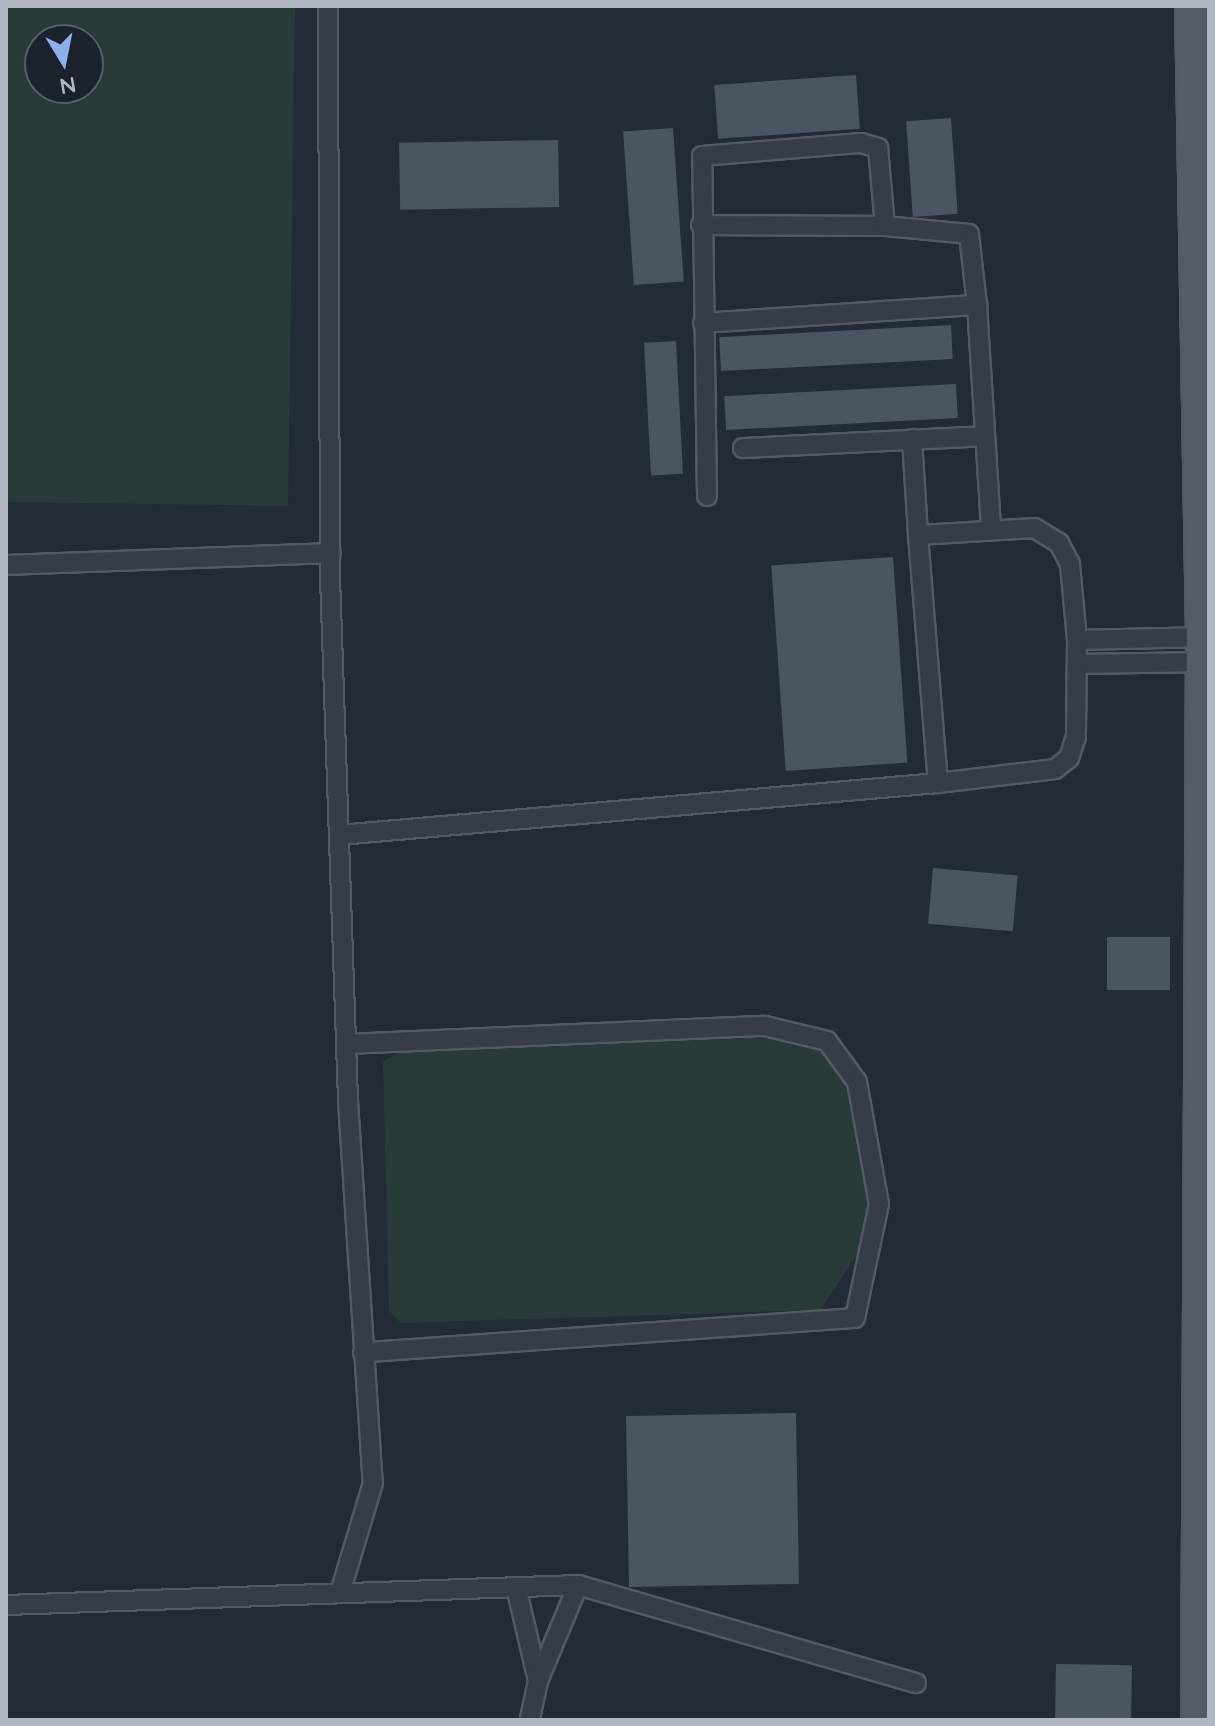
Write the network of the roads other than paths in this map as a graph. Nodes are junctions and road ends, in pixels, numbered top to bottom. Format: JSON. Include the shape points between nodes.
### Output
{"nodes":[{"id":1,"x":328,"y":6,"type":"edge"},
{"id":2,"x":1198,"y":6,"type":"edge"},
{"id":3,"x":701,"y":225,"type":"junction"},
{"id":4,"x":885,"y":226,"type":"junction"},
{"id":5,"x":977,"y":305,"type":"junction"},
{"id":6,"x":703,"y":323,"type":"junction"},
{"id":7,"x":985,"y":436,"type":"junction"},
{"id":8,"x":912,"y":439,"type":"junction"},
{"id":9,"x":743,"y":448,"type":"dead end"},
{"id":10,"x":707,"y":496,"type":"dead end"},
{"id":11,"x":991,"y":526,"type":"junction"},
{"id":12,"x":918,"y":535,"type":"junction"},
{"id":13,"x":331,"y":553,"type":"junction"},
{"id":14,"x":6,"y":565,"type":"edge"},
{"id":15,"x":1209,"y":637,"type":"edge"},
{"id":16,"x":1077,"y":640,"type":"junction"},
{"id":17,"x":1208,"y":662,"type":"edge"},
{"id":18,"x":1077,"y":664,"type":"junction"},
{"id":19,"x":938,"y":783,"type":"junction"},
{"id":20,"x":339,"y":835,"type":"junction"},
{"id":21,"x":346,"y":1044,"type":"junction"},
{"id":22,"x":363,"y":1352,"type":"junction"},
{"id":23,"x":578,"y":1585,"type":"junction"},
{"id":24,"x":516,"y":1587,"type":"junction"},
{"id":25,"x":340,"y":1593,"type":"junction"},
{"id":26,"x":6,"y":1605,"type":"edge"},
{"id":27,"x":538,"y":1681,"type":"junction"},
{"id":28,"x":916,"y":1683,"type":"dead end"},
{"id":29,"x":530,"y":1720,"type":"edge"},
{"id":30,"x":1204,"y":1720,"type":"edge"}],
"edges":[{"from":1,"to":13,"type":"lane"},
{"from":2,"to":15,"type":"main road"},
{"from":3,"to":4,"type":"lane"},
{"from":3,"to":4,"type":"lane","via":[[700,163],[709,151],[861,143],[882,155]]},
{"from":3,"to":6,"type":"lane"},
{"from":4,"to":5,"type":"lane","via":[[969,234]]},
{"from":5,"to":6,"type":"lane"},
{"from":5,"to":7,"type":"lane"},
{"from":6,"to":10,"type":"lane"},
{"from":7,"to":8,"type":"lane"},
{"from":7,"to":11,"type":"lane"},
{"from":8,"to":9,"type":"lane"},
{"from":8,"to":12,"type":"lane"},
{"from":11,"to":12,"type":"lane"},
{"from":11,"to":16,"type":"lane","via":[[1034,528],[1059,543],[1070,564]]},
{"from":12,"to":19,"type":"lane"},
{"from":13,"to":14,"type":"lane"},
{"from":13,"to":20,"type":"lane"},
{"from":15,"to":16,"type":"lane"},
{"from":15,"to":17,"type":"main road"},
{"from":16,"to":18,"type":"lane"},
{"from":17,"to":18,"type":"lane"},
{"from":17,"to":30,"type":"main road"},
{"from":18,"to":19,"type":"lane","via":[[1076,736],[1063,764]]},
{"from":19,"to":20,"type":"lane"},
{"from":20,"to":21,"type":"lane"},
{"from":21,"to":22,"type":"lane"},
{"from":21,"to":22,"type":"lane","via":[[765,1026],[827,1041],[857,1082],[879,1204],[855,1318]]},
{"from":22,"to":25,"type":"lane","via":[[373,1483]]},
{"from":23,"to":24,"type":"lane"},
{"from":23,"to":27,"type":"lane"},
{"from":23,"to":28,"type":"lane"},
{"from":24,"to":25,"type":"lane"},
{"from":24,"to":27,"type":"lane"},
{"from":25,"to":26,"type":"lane"},
{"from":27,"to":29,"type":"lane"}]}
